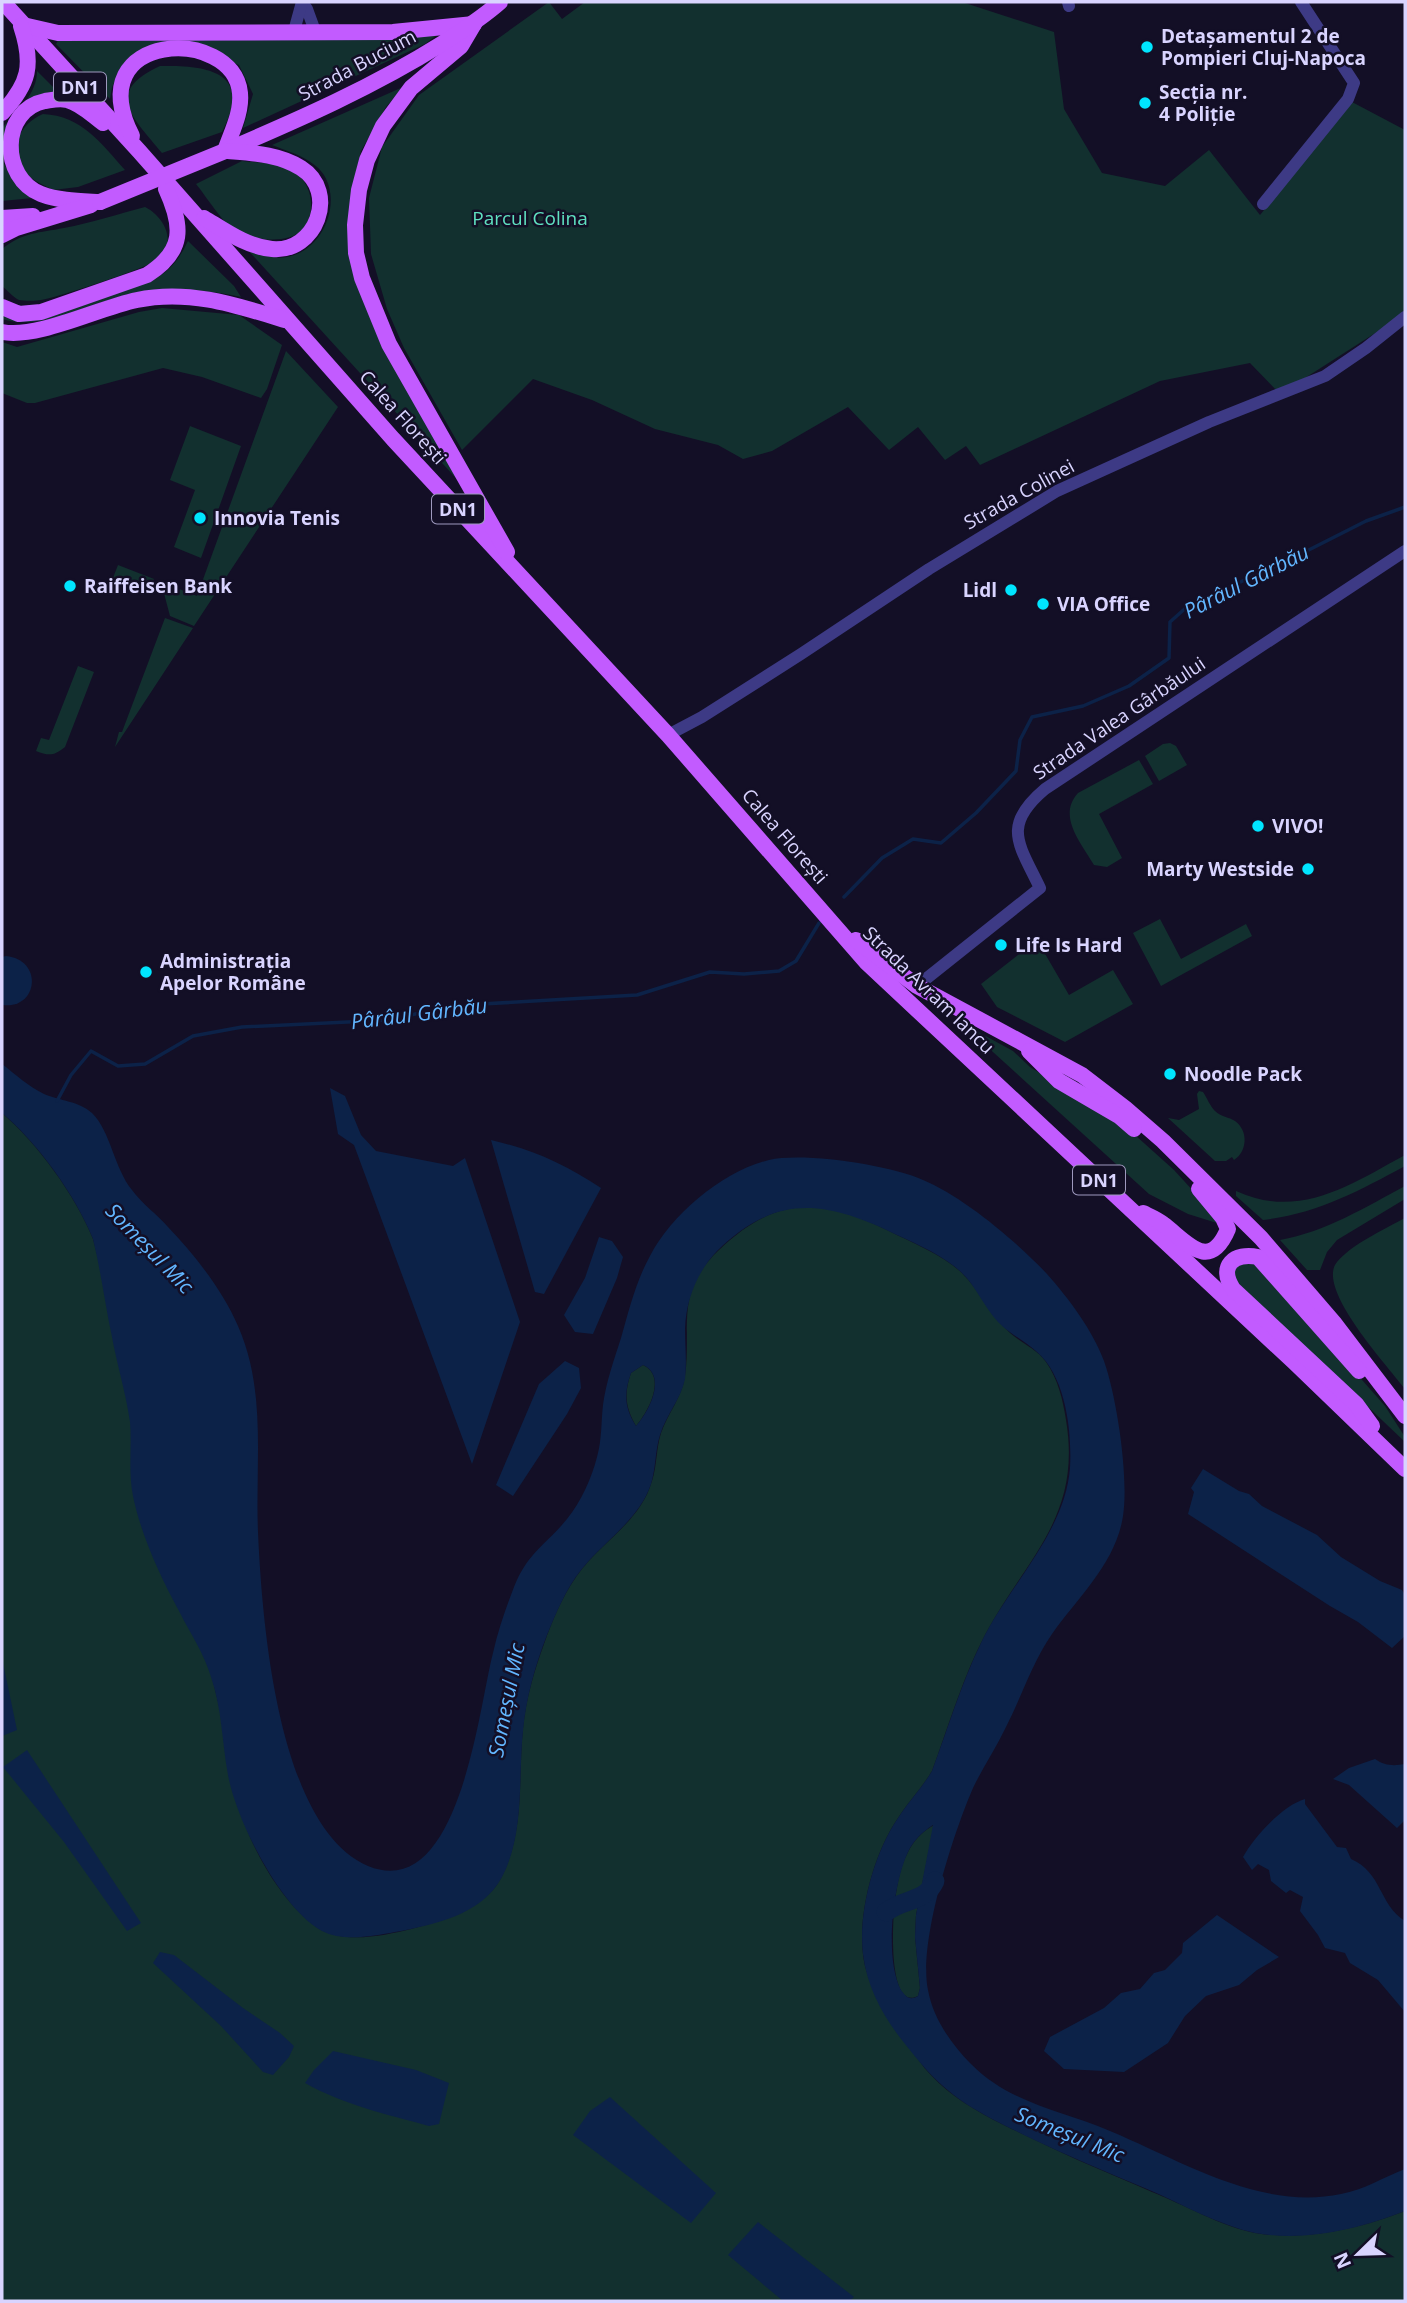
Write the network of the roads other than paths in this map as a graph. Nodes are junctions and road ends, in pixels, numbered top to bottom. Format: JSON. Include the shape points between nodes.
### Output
{"nodes":[{"id":1,"x":3,"y":2,"type":"edge"},
{"id":2,"x":302,"y":2,"type":"edge"},
{"id":3,"x":500,"y":2,"type":"edge"},
{"id":4,"x":1301,"y":2,"type":"edge"},
{"id":5,"x":20,"y":24,"type":"junction"},
{"id":6,"x":474,"y":24,"type":"junction"},
{"id":7,"x":294,"y":31,"type":"junction"},
{"id":8,"x":315,"y":31,"type":"junction"},
{"id":9,"x":2,"y":113,"type":"edge"},
{"id":10,"x":139,"y":151,"type":"junction"},
{"id":11,"x":225,"y":151,"type":"junction"},
{"id":12,"x":159,"y":174,"type":"junction"},
{"id":13,"x":182,"y":201,"type":"junction"},
{"id":14,"x":100,"y":202,"type":"junction"},
{"id":15,"x":1262,"y":204,"type":"dead end"},
{"id":16,"x":2,"y":218,"type":"edge"},
{"id":17,"x":2,"y":235,"type":"edge"},
{"id":18,"x":2,"y":307,"type":"edge"},
{"id":19,"x":1405,"y":317,"type":"edge"},
{"id":20,"x":286,"y":320,"type":"junction"},
{"id":21,"x":2,"y":332,"type":"edge"},
{"id":22,"x":1405,"y":551,"type":"edge"},
{"id":23,"x":523,"y":579,"type":"junction"},
{"id":24,"x":668,"y":735,"type":"junction"},
{"id":25,"x":826,"y":914,"type":"junction"},
{"id":26,"x":917,"y":986,"type":"junction"},
{"id":27,"x":1017,"y":1040,"type":"junction"},
{"id":28,"x":1122,"y":1202,"type":"junction"},
{"id":29,"x":1401,"y":1411,"type":"edge"},
{"id":30,"x":1401,"y":1464,"type":"edge"}],
"edges":[{"from":1,"to":5,"type":"main road","name":"Calea Florești","number":"DN1"},
{"from":2,"to":7,"type":"street"},
{"from":2,"to":8,"type":"street"},
{"from":3,"to":6,"type":"main road","name":"Strada Bucium"},
{"from":4,"to":15,"type":"street","via":[[1354,83],[1348,99]]},
{"from":5,"to":7,"type":"main road","via":[[58,33]]},
{"from":5,"to":9,"type":"main road","via":[[27,71],[23,87]]},
{"from":5,"to":10,"type":"main road","name":"Calea Florești","number":"DN1"},
{"from":6,"to":8,"type":"main road","via":[[393,32]]},
{"from":6,"to":11,"type":"main road","name":"Strada Bucium","via":[[358,93]]},
{"from":6,"to":23,"type":"main road","via":[[461,46],[401,99],[379,134],[359,190],[356,253],[389,344]]},
{"from":7,"to":8,"type":"main road"},
{"from":10,"to":11,"type":"main road","via":[[119,104],[121,83],[137,60],[170,49],[199,50],[221,61],[235,76],[240,106]]},
{"from":10,"to":12,"type":"main road","name":"Calea Florești","number":"DN1"},
{"from":10,"to":14,"type":"main road","via":[[67,100],[38,102],[16,120],[10,155],[25,184],[43,195]]},
{"from":11,"to":13,"type":"main road","via":[[285,160],[307,172],[320,202],[313,230],[292,246],[271,249],[224,230]]},
{"from":11,"to":14,"type":"main road","name":"Strada Bucium","bridge":true},
{"from":12,"to":13,"type":"main road","name":"Calea Florești","number":"DN1"},
{"from":12,"to":18,"type":"main road","via":[[178,226],[175,246],[161,266],[41,312],[19,314]]},
{"from":13,"to":20,"type":"main road","name":"Calea Florești","number":"DN1"},
{"from":14,"to":16,"type":"main road","via":[[58,213]]},
{"from":14,"to":17,"type":"main road"},
{"from":19,"to":24,"type":"street","name":"Strada Colinei","via":[[1325,376],[1057,491]]},
{"from":20,"to":21,"type":"main road","via":[[222,301],[169,296],[132,301],[21,334]]},
{"from":20,"to":23,"type":"main road","name":"Calea Florești","number":"DN1"},
{"from":22,"to":26,"type":"street","name":"Strada Valea Gârbăului","via":[[1029,802],[1019,817],[1017,831],[1040,888]]},
{"from":23,"to":24,"type":"main road","name":"Calea Florești","number":"DN1"},
{"from":24,"to":25,"type":"main road","name":"Calea Florești","number":"DN1"},
{"from":25,"to":26,"type":"main road","name":"Strada Avram Iancu","number":"DN1"},
{"from":25,"to":28,"type":"main road","name":"Strada Avram Iancu","number":"DN1","via":[[894,990]]},
{"from":26,"to":27,"type":"main road","name":"Strada Avram Iancu","number":"DN1"},
{"from":27,"to":28,"type":"main road","via":[[1059,1081],[1119,1116],[1162,1152],[1206,1196],[1228,1229],[1214,1250],[1202,1252]]},
{"from":27,"to":29,"type":"main road","name":"Strada Avram Iancu","number":"DN1","via":[[1082,1075],[1173,1150],[1261,1238]]},
{"from":28,"to":30,"type":"main road","name":"Strada Avram Iancu","number":"DN1"},
{"from":29,"to":30,"type":"main road","via":[[1369,1383],[1258,1256],[1235,1258],[1227,1279],[1233,1289],[1356,1404]]}]}
